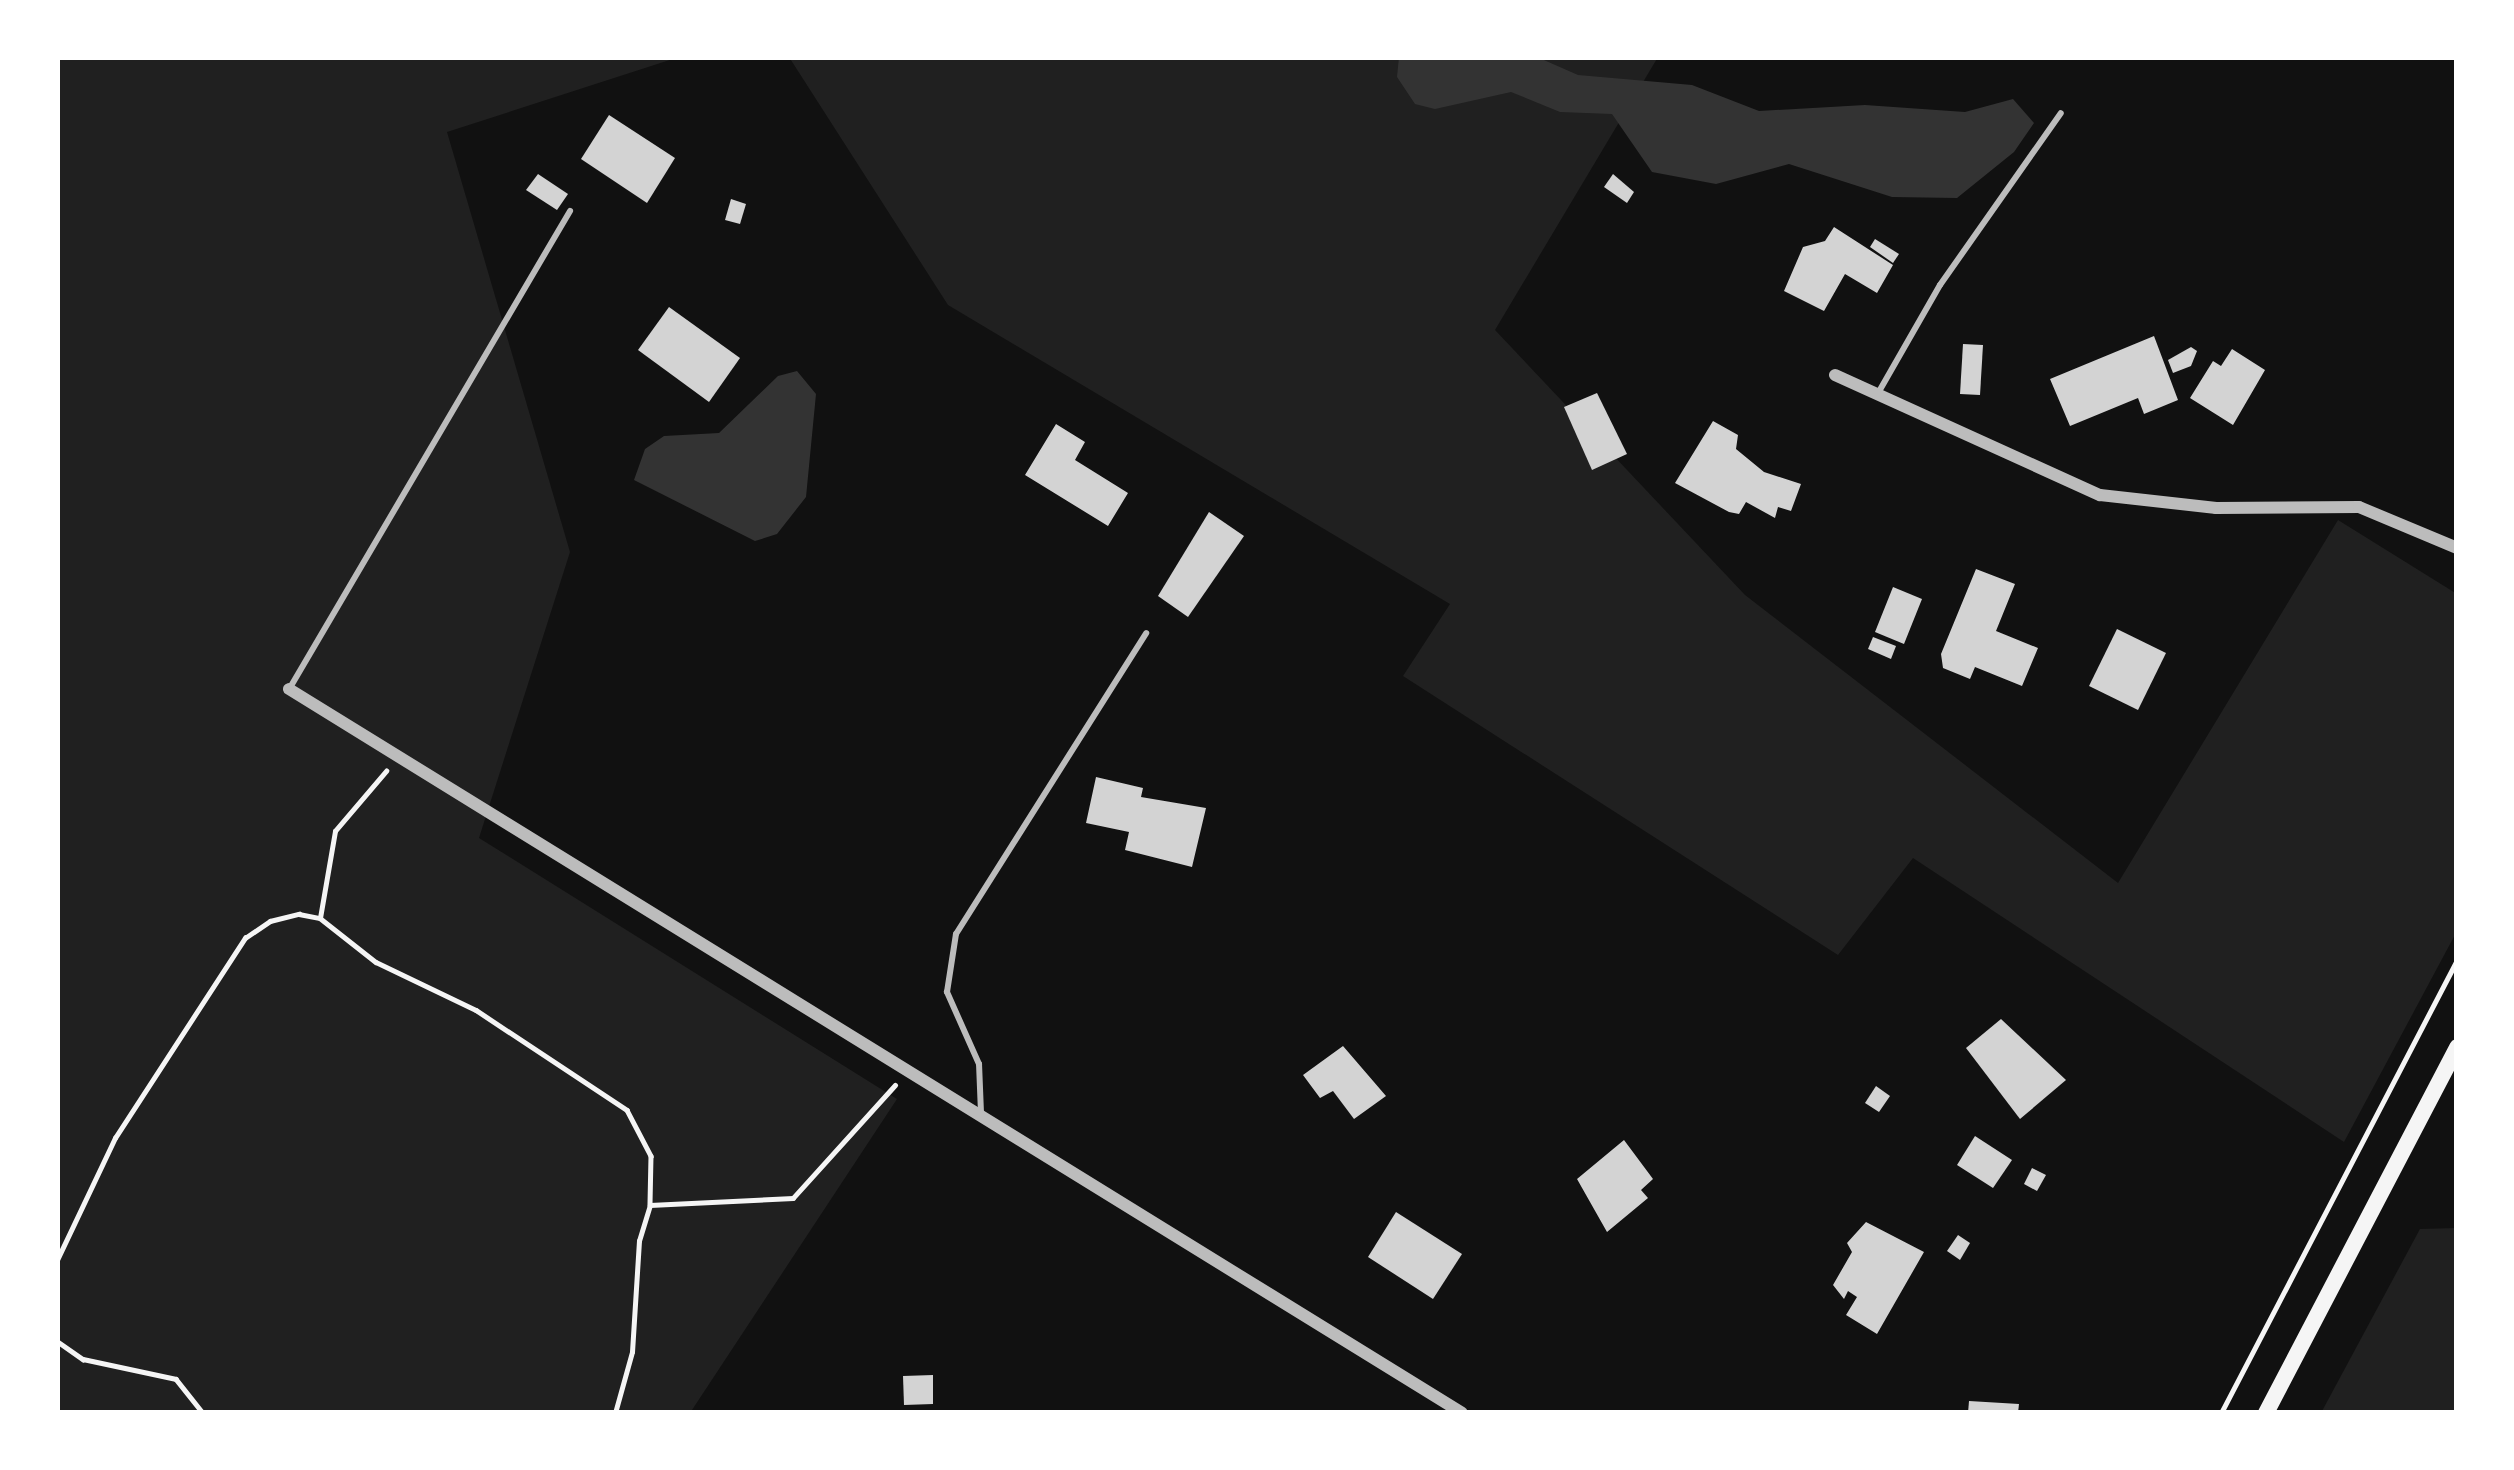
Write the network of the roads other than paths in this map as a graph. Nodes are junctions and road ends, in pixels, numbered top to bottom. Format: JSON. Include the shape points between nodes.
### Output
{"nodes":[{"id":1,"x":2062,"y":113,"type":"dead end"},
{"id":2,"x":570,"y":211,"type":"dead end"},
{"id":3,"x":1834,"y":375,"type":"dead end"},
{"id":4,"x":1877,"y":395,"type":"junction"},
{"id":5,"x":2457,"y":548,"type":"edge"},
{"id":6,"x":1146,"y":632,"type":"dead end"},
{"id":7,"x":289,"y":689,"type":"joint"},
{"id":8,"x":2457,"y":1047,"type":"edge"},
{"id":9,"x":981,"y":1113,"type":"junction"},
{"id":10,"x":1462,"y":1413,"type":"edge"},
{"id":11,"x":2266,"y":1413,"type":"edge"}],
"edges":[{"from":1,"to":4,"type":"lane","via":[[1940,285]]},
{"from":2,"to":7,"type":"lane"},
{"from":3,"to":4,"type":"street"},
{"from":4,"to":5,"type":"street","via":[[2101,495],[2216,508],[2359,507]]},
{"from":6,"to":9,"type":"lane","via":[[956,934],[947,992],[979,1064]]},
{"from":7,"to":9,"type":"street"},
{"from":8,"to":11,"type":"main road"},
{"from":9,"to":10,"type":"street"}]}
